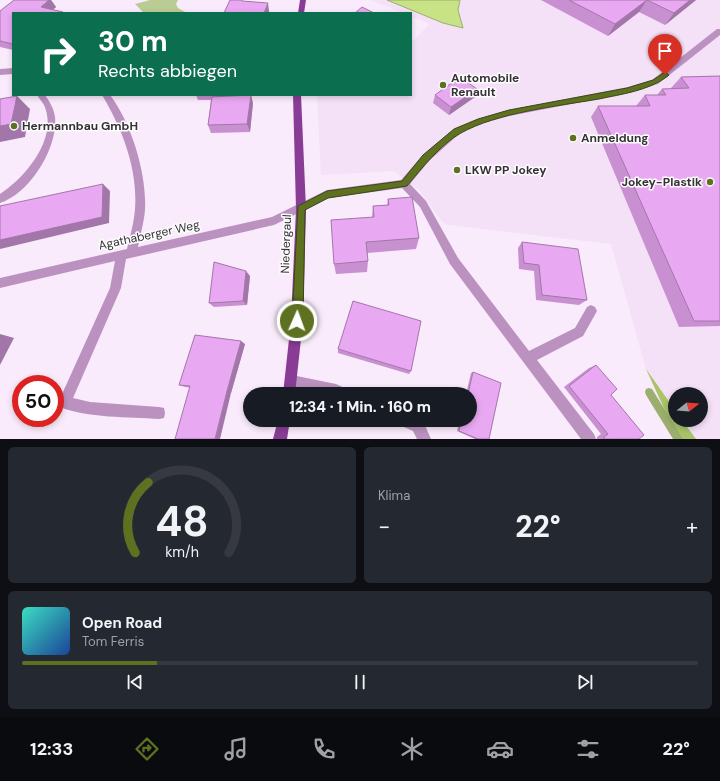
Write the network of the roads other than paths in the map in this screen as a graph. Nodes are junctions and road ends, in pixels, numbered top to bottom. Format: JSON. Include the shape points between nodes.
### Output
{"nodes":[{"id":1,"x":303,"y":0,"type":"edge"},
{"id":2,"x":301,"y":12,"type":"edge"},
{"id":3,"x":720,"y":31,"type":"edge"},
{"id":4,"x":42,"y":96,"type":"edge"},
{"id":5,"x":107,"y":96,"type":"edge"},
{"id":6,"x":297,"y":96,"type":"edge"},
{"id":7,"x":404,"y":184,"type":"junction"},
{"id":8,"x":0,"y":199,"type":"edge"},
{"id":9,"x":301,"y":208,"type":"junction"},
{"id":10,"x":126,"y":254,"type":"junction"},
{"id":11,"x":0,"y":283,"type":"edge"},
{"id":12,"x":591,"y":311,"type":"dead end"},
{"id":13,"x":528,"y":358,"type":"junction"},
{"id":14,"x":292,"y":381,"type":"junction"},
{"id":15,"x":291,"y":387,"type":"edge"},
{"id":16,"x":321,"y":387,"type":"edge"},
{"id":17,"x":159,"y":413,"type":"dead end"},
{"id":18,"x":283,"y":427,"type":"edge"},
{"id":19,"x":418,"y":427,"type":"edge"},
{"id":20,"x":280,"y":439,"type":"edge"},
{"id":21,"x":424,"y":439,"type":"edge"},
{"id":22,"x":589,"y":439,"type":"edge"}],
"edges":[{"from":1,"to":2,"type":"main road"},
{"from":3,"to":7,"type":"street","via":[[655,82],[582,100],[509,113],[457,131],[426,158]]},
{"from":4,"to":8,"type":"street","via":[[51,113],[45,147],[32,172],[21,184]]},
{"from":5,"to":10,"type":"street","via":[[125,129],[138,178],[140,204]]},
{"from":6,"to":9,"type":"main road","name":"Niedergaul"},
{"from":7,"to":9,"type":"street","name":"Agathaberger Weg","via":[[327,194]]},
{"from":7,"to":13,"type":"street","via":[[423,204],[454,261]]},
{"from":9,"to":10,"type":"street","name":"Agathaberger Weg","via":[[274,221]]},
{"from":9,"to":14,"type":"main road","name":"Niedergaul"},
{"from":10,"to":11,"type":"street","name":"Agathaberger Weg"},
{"from":10,"to":17,"type":"street","via":[[115,288],[64,403],[90,408]]},
{"from":12,"to":13,"type":"street","via":[[579,332]]},
{"from":13,"to":22,"type":"street"},
{"from":14,"to":15,"type":"main road","name":"Niedergaul"},
{"from":14,"to":16,"type":"street"},
{"from":18,"to":20,"type":"main road"},
{"from":19,"to":21,"type":"street"}]}
